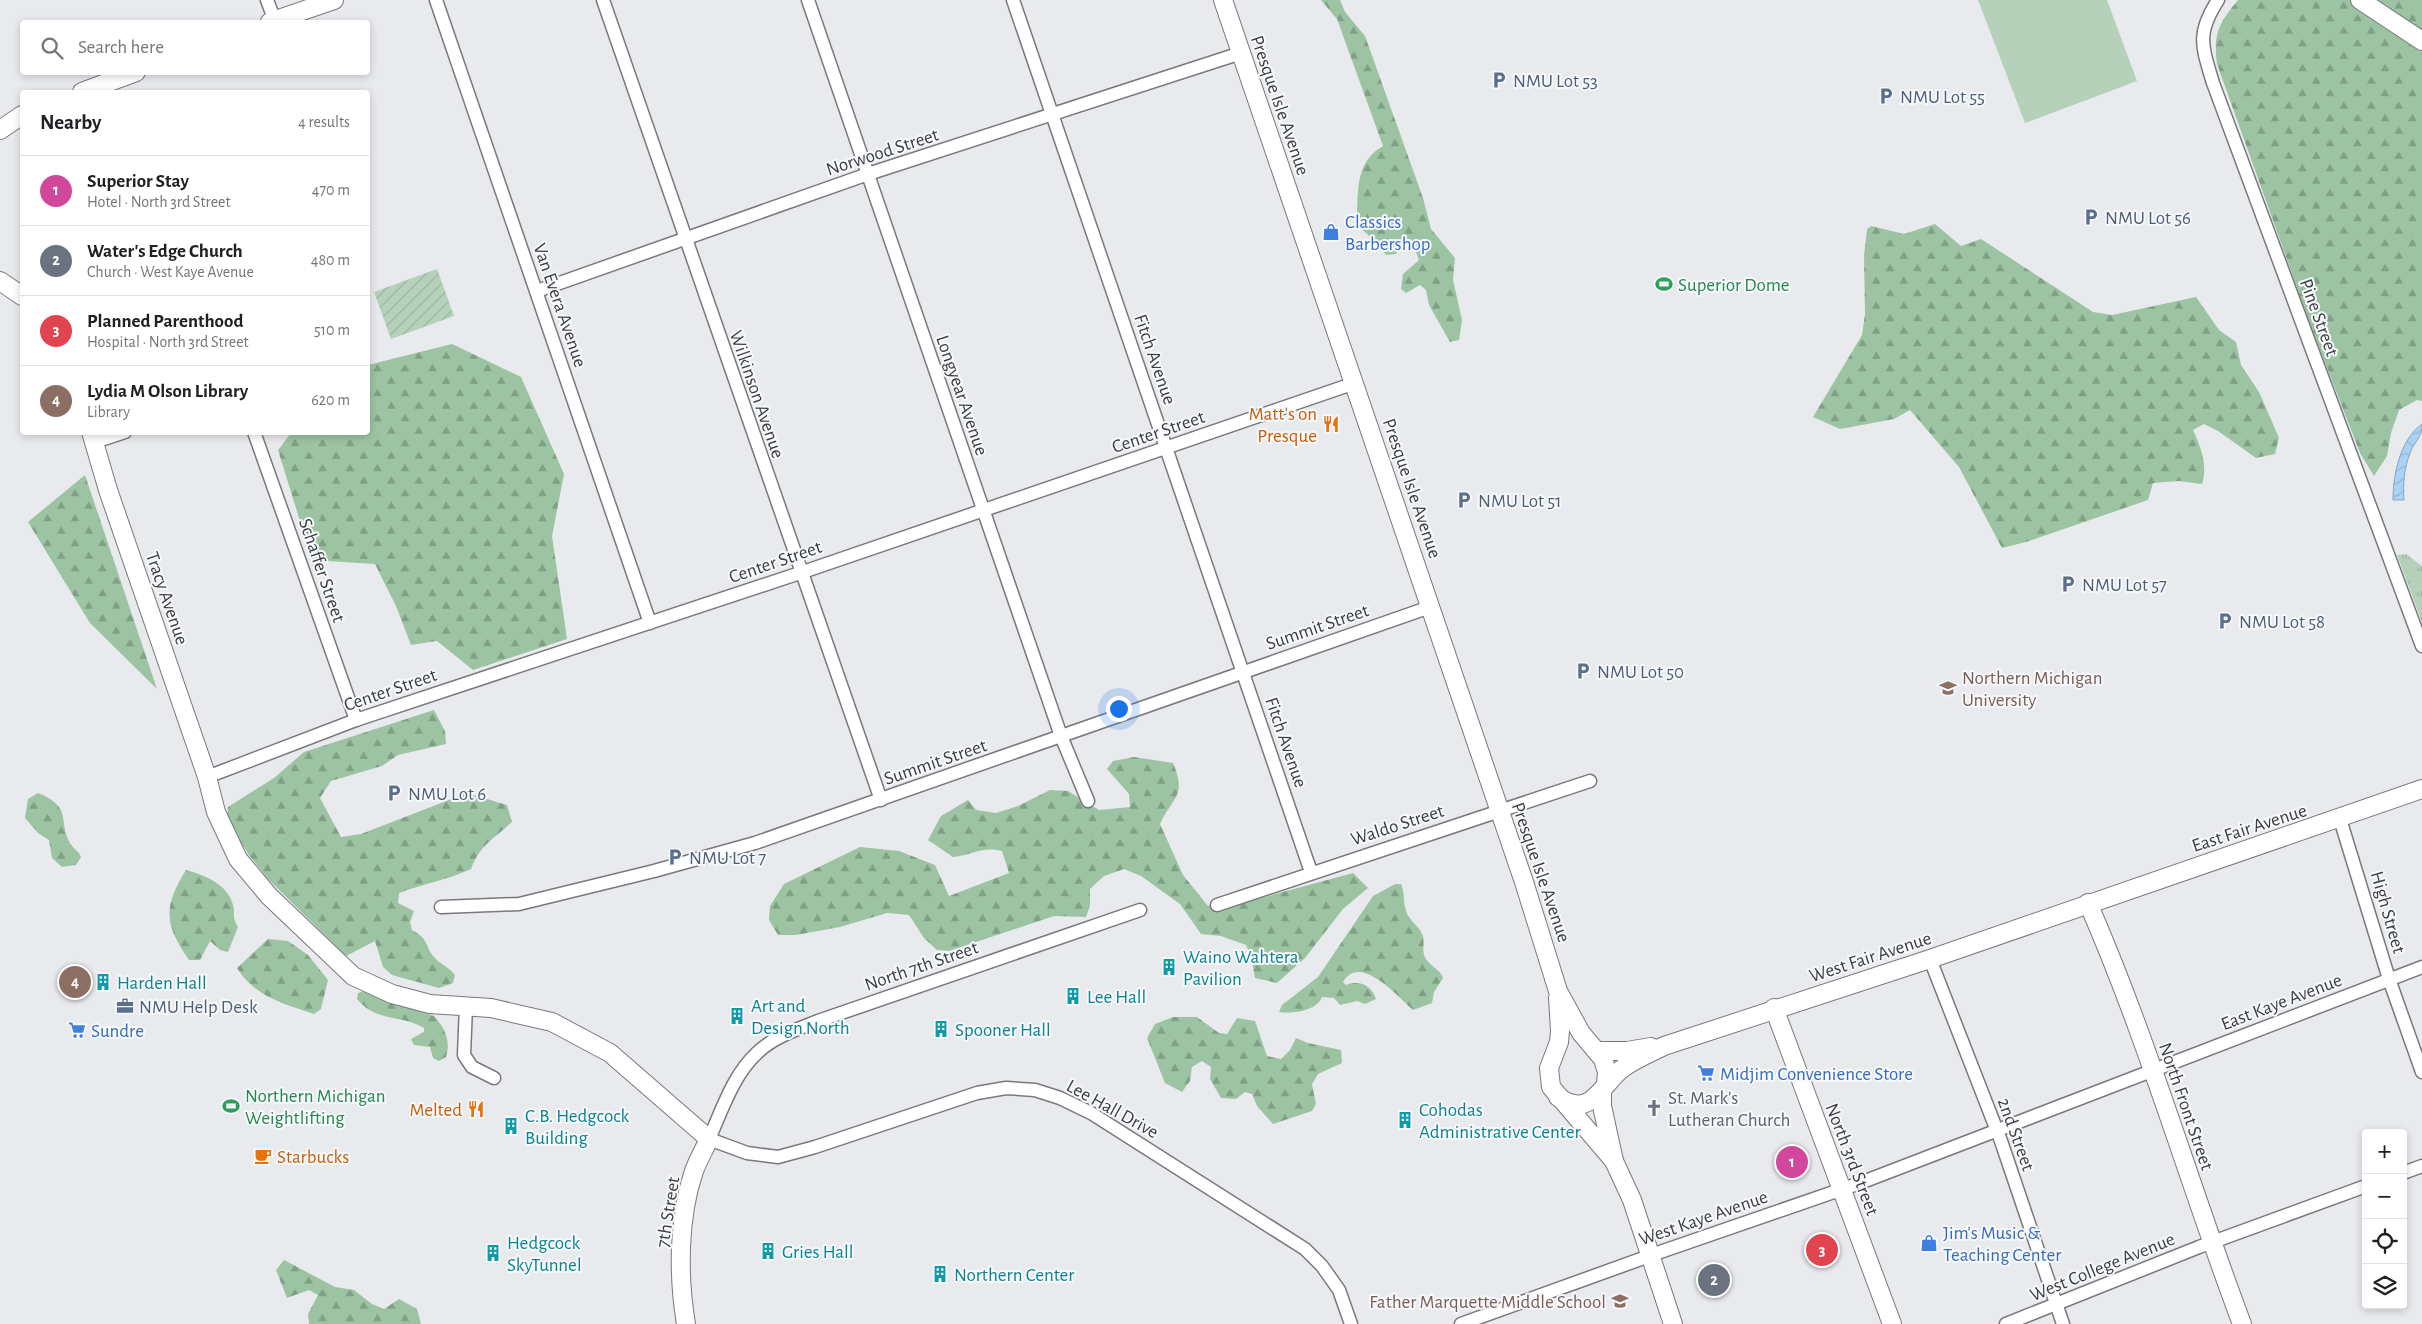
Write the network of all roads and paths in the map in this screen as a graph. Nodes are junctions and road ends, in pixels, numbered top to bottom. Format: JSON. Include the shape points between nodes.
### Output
{"nodes":[{"id":1,"x":267,"y":0,"type":"edge"},
{"id":2,"x":334,"y":0,"type":"edge"},
{"id":3,"x":436,"y":0,"type":"edge"},
{"id":4,"x":602,"y":0,"type":"edge"},
{"id":5,"x":808,"y":0,"type":"edge"},
{"id":6,"x":1013,"y":0,"type":"edge"},
{"id":7,"x":1223,"y":0,"type":"edge"},
{"id":8,"x":2218,"y":0,"type":"edge"},
{"id":9,"x":2360,"y":0,"type":"edge"},
{"id":10,"x":272,"y":20,"type":"edge"},
{"id":11,"x":278,"y":20,"type":"edge"},
{"id":12,"x":2422,"y":41,"type":"edge"},
{"id":13,"x":1241,"y":53,"type":"junction"},
{"id":14,"x":128,"y":75,"type":"edge"},
{"id":15,"x":87,"y":90,"type":"edge"},
{"id":16,"x":20,"y":115,"type":"edge"},
{"id":17,"x":20,"y":116,"type":"edge"},
{"id":18,"x":1053,"y":116,"type":"junction"},
{"id":19,"x":0,"y":119,"type":"edge"},
{"id":20,"x":0,"y":130,"type":"edge"},
{"id":21,"x":868,"y":174,"type":"junction"},
{"id":22,"x":684,"y":238,"type":"junction"},
{"id":23,"x":0,"y":280,"type":"edge"},
{"id":24,"x":537,"y":291,"type":"junction"},
{"id":25,"x":20,"y":295,"type":"edge"},
{"id":26,"x":1355,"y":383,"type":"junction"},
{"id":27,"x":105,"y":435,"type":"edge"},
{"id":28,"x":255,"y":435,"type":"edge"},
{"id":29,"x":93,"y":437,"type":"edge"},
{"id":30,"x":1166,"y":448,"type":"junction"},
{"id":31,"x":983,"y":510,"type":"junction"},
{"id":32,"x":800,"y":573,"type":"junction"},
{"id":33,"x":1430,"y":607,"type":"junction"},
{"id":34,"x":650,"y":623,"type":"junction"},
{"id":35,"x":2422,"y":646,"type":"edge"},
{"id":36,"x":1244,"y":672,"type":"junction"},
{"id":37,"x":356,"y":720,"type":"junction"},
{"id":38,"x":1061,"y":736,"type":"junction"},
{"id":39,"x":207,"y":777,"type":"junction"},
{"id":40,"x":1590,"y":781,"type":"dead end"},
{"id":41,"x":2422,"y":789,"type":"edge"},
{"id":42,"x":881,"y":800,"type":"junction"},
{"id":43,"x":1088,"y":801,"type":"dead end"},
{"id":44,"x":1498,"y":810,"type":"junction"},
{"id":45,"x":2340,"y":818,"type":"junction"},
{"id":46,"x":1311,"y":872,"type":"junction"},
{"id":47,"x":2088,"y":903,"type":"junction"},
{"id":48,"x":1217,"y":905,"type":"dead end"},
{"id":49,"x":441,"y":907,"type":"dead end"},
{"id":50,"x":1140,"y":910,"type":"dead end"},
{"id":51,"x":1930,"y":959,"type":"junction"},
{"id":52,"x":2422,"y":967,"type":"edge"},
{"id":53,"x":2389,"y":979,"type":"junction"},
{"id":54,"x":1558,"y":991,"type":"junction"},
{"id":55,"x":466,"y":1006,"type":"junction"},
{"id":56,"x":1774,"y":1008,"type":"junction"},
{"id":57,"x":1664,"y":1046,"type":"junction"},
{"id":58,"x":1594,"y":1050,"type":"junction"},
{"id":59,"x":1551,"y":1061,"type":"junction"},
{"id":60,"x":2154,"y":1071,"type":"junction"},
{"id":61,"x":2422,"y":1072,"type":"edge"},
{"id":62,"x":494,"y":1078,"type":"dead end"},
{"id":63,"x":1604,"y":1088,"type":"junction"},
{"id":64,"x":1558,"y":1097,"type":"junction"},
{"id":65,"x":1997,"y":1130,"type":"junction"},
{"id":66,"x":709,"y":1139,"type":"junction"},
{"id":67,"x":1614,"y":1161,"type":"junction"},
{"id":68,"x":2422,"y":1166,"type":"edge"},
{"id":69,"x":2407,"y":1172,"type":"edge"},
{"id":70,"x":2362,"y":1187,"type":"edge"},
{"id":71,"x":1842,"y":1189,"type":"junction"},
{"id":72,"x":2212,"y":1242,"type":"junction"},
{"id":73,"x":1650,"y":1255,"type":"junction"},
{"id":74,"x":2056,"y":1304,"type":"junction"},
{"id":75,"x":686,"y":1324,"type":"edge"},
{"id":76,"x":1351,"y":1324,"type":"edge"},
{"id":77,"x":1461,"y":1324,"type":"edge"},
{"id":78,"x":1673,"y":1324,"type":"edge"},
{"id":79,"x":1892,"y":1324,"type":"edge"},
{"id":80,"x":2006,"y":1324,"type":"edge"},
{"id":81,"x":2063,"y":1324,"type":"edge"},
{"id":82,"x":2242,"y":1324,"type":"edge"}],
"edges":[{"from":1,"to":10,"type":"street"},
{"from":2,"to":11,"type":"street"},
{"from":3,"to":24,"type":"street","name":"Van Evera Avenue"},
{"from":4,"to":22,"type":"street","name":"Wilkinson Avenue"},
{"from":5,"to":21,"type":"street","name":"Longyear Avenue"},
{"from":6,"to":18,"type":"street","name":"Fitch Avenue"},
{"from":7,"to":13,"type":"street","name":"Presque Isle Avenue"},
{"from":8,"to":35,"type":"street","name":"Pine Street","via":[[2203,34],[2213,83]]},
{"from":9,"to":12,"type":"street"},
{"from":13,"to":18,"type":"street","name":"Norwood Street"},
{"from":13,"to":26,"type":"street","name":"Presque Isle Avenue"},
{"from":14,"to":15,"type":"street"},
{"from":16,"to":19,"type":"street"},
{"from":17,"to":20,"type":"street"},
{"from":18,"to":21,"type":"street","name":"Norwood Street"},
{"from":18,"to":30,"type":"street","name":"Fitch Avenue"},
{"from":21,"to":22,"type":"street","name":"Norwood Street"},
{"from":21,"to":31,"type":"street","name":"Longyear Avenue"},
{"from":22,"to":24,"type":"street","name":"Norwood Street"},
{"from":22,"to":32,"type":"street","name":"Wilkinson Avenue"},
{"from":23,"to":25,"type":"street"},
{"from":24,"to":34,"type":"street","name":"Van Evera Avenue"},
{"from":26,"to":30,"type":"street","name":"Center Street"},
{"from":26,"to":33,"type":"street","name":"Presque Isle Avenue"},
{"from":27,"to":29,"type":"street"},
{"from":28,"to":37,"type":"street","name":"Schaffer Street"},
{"from":29,"to":39,"type":"street","name":"Tracy Avenue","via":[[108,490]]},
{"from":30,"to":31,"type":"street","name":"Center Street"},
{"from":30,"to":36,"type":"street","name":"Fitch Avenue"},
{"from":31,"to":32,"type":"street","name":"Center Street"},
{"from":31,"to":38,"type":"street","name":"Longyear Avenue"},
{"from":32,"to":34,"type":"street","name":"Center Street"},
{"from":32,"to":42,"type":"street","name":"Wilkinson Avenue"},
{"from":33,"to":36,"type":"street","name":"Summit Street"},
{"from":33,"to":44,"type":"street","name":"Presque Isle Avenue"},
{"from":34,"to":37,"type":"street","name":"Center Street"},
{"from":36,"to":38,"type":"street","name":"Summit Street"},
{"from":36,"to":46,"type":"street","name":"Fitch Avenue"},
{"from":37,"to":39,"type":"street","name":"Center Street"},
{"from":38,"to":42,"type":"street","name":"Summit Street"},
{"from":38,"to":43,"type":"street","name":"Longyear Avenue"},
{"from":39,"to":55,"type":"street","name":"Tracy Avenue","via":[[216,812],[238,859],[269,896],[353,976],[392,994],[420,1002]]},
{"from":40,"to":44,"type":"street","name":"Waldo Street"},
{"from":41,"to":45,"type":"street","name":"East Fair Avenue"},
{"from":42,"to":49,"type":"street","name":"Summit Street","via":[[755,843],[518,904]]},
{"from":44,"to":46,"type":"street","name":"Waldo Street"},
{"from":44,"to":54,"type":"street","name":"Presque Isle Avenue"},
{"from":45,"to":47,"type":"street","name":"East Fair Avenue"},
{"from":45,"to":53,"type":"street","name":"High Street"},
{"from":46,"to":48,"type":"street","name":"Waldo Street"},
{"from":47,"to":51,"type":"street","name":"West Fair Avenue"},
{"from":47,"to":60,"type":"street","name":"North Front Street"},
{"from":50,"to":66,"type":"street","name":"North 7th Street","via":[[787,1034],[758,1052],[736,1078]]},
{"from":51,"to":56,"type":"street","name":"West Fair Avenue"},
{"from":51,"to":65,"type":"street","name":"2nd Street"},
{"from":52,"to":53,"type":"street","name":"East Kaye Avenue"},
{"from":53,"to":60,"type":"street","name":"East Kaye Avenue"},
{"from":53,"to":61,"type":"street","name":"High Street"},
{"from":54,"to":58,"type":"street","name":"Presque Isle Avenue"},
{"from":54,"to":59,"type":"street","name":"Presque Isle Avenue","via":[[1560,1039]]},
{"from":55,"to":62,"type":"street","via":[[464,1055],[472,1067]]},
{"from":55,"to":66,"type":"street","name":"Tracy Avenue","via":[[501,1009],[552,1022],[610,1053]]},
{"from":56,"to":57,"type":"street","name":"West Fair Avenue"},
{"from":56,"to":71,"type":"street","name":"North 3rd Street"},
{"from":57,"to":58,"type":"street","name":"West Fair Avenue","via":[[1627,1051]]},
{"from":57,"to":63,"type":"street","name":"West Fair Avenue","via":[[1624,1068]]},
{"from":58,"to":59,"type":"street","name":"West Fair Avenue","via":[[1583,1045],[1570,1046]]},
{"from":58,"to":63,"type":"street","name":"Presque Isle Avenue","via":[[1606,1065]]},
{"from":59,"to":64,"type":"street","name":"Presque Isle Avenue","via":[[1548,1080]]},
{"from":60,"to":65,"type":"street","name":"West Kaye Avenue"},
{"from":60,"to":72,"type":"street","name":"North Front Street"},
{"from":63,"to":64,"type":"street","name":"West Fair Avenue","via":[[1594,1099],[1582,1104]]},
{"from":63,"to":67,"type":"street","name":"Presque Isle Avenue","via":[[1602,1106]]},
{"from":64,"to":67,"type":"street","name":"Presque Isle Avenue"},
{"from":65,"to":71,"type":"street","name":"West Kaye Avenue"},
{"from":65,"to":74,"type":"street","name":"2nd Street"},
{"from":66,"to":75,"type":"street","name":"7th Street","via":[[694,1172],[680,1240]]},
{"from":66,"to":76,"type":"street","name":"Lee Hall Drive","via":[[747,1153],[778,1157],[977,1093],[1006,1088],[1041,1092],[1091,1113],[1305,1249],[1339,1290]]},
{"from":67,"to":73,"type":"street","name":"Presque Isle Avenue","via":[[1632,1200]]},
{"from":68,"to":69,"type":"street"},
{"from":70,"to":72,"type":"street","name":"West College Avenue"},
{"from":71,"to":73,"type":"street","name":"West Kaye Avenue"},
{"from":71,"to":79,"type":"street","name":"North 3rd Street"},
{"from":72,"to":74,"type":"street","name":"West College Avenue"},
{"from":72,"to":82,"type":"street","name":"North Front Street"},
{"from":73,"to":77,"type":"street","name":"West Kaye Avenue"},
{"from":73,"to":78,"type":"street","name":"Presque Isle Avenue"},
{"from":74,"to":80,"type":"street","name":"West College Avenue"},
{"from":74,"to":81,"type":"street","name":"2nd Street"}]}
